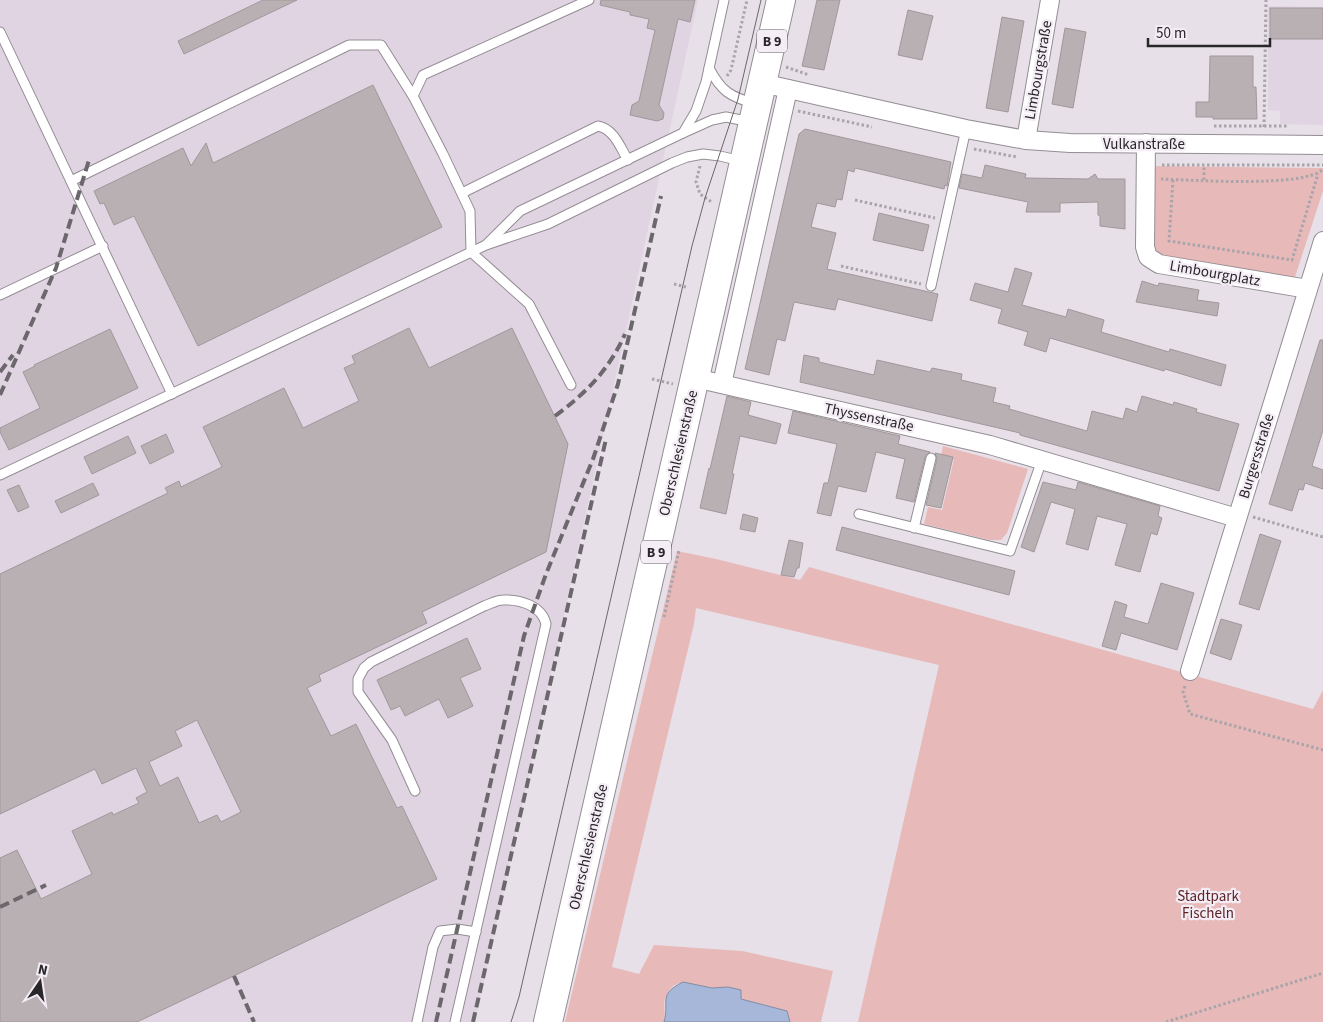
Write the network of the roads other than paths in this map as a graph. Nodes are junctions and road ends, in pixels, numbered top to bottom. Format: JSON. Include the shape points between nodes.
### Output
{"nodes":[{"id":1,"x":589,"y":0,"type":"edge"},
{"id":2,"x":724,"y":0,"type":"edge"},
{"id":3,"x":781,"y":0,"type":"edge"},
{"id":4,"x":1050,"y":0,"type":"edge"},
{"id":5,"x":0,"y":32,"type":"edge"},
{"id":6,"x":709,"y":68,"type":"junction"},
{"id":7,"x":768,"y":93,"type":"junction"},
{"id":8,"x":413,"y":96,"type":"junction"},
{"id":9,"x":966,"y":130,"type":"junction"},
{"id":10,"x":683,"y":134,"type":"junction"},
{"id":11,"x":1026,"y":140,"type":"junction"},
{"id":12,"x":1146,"y":144,"type":"junction"},
{"id":13,"x":1323,"y":144,"type":"edge"},
{"id":14,"x":628,"y":160,"type":"junction"},
{"id":15,"x":744,"y":162,"type":"junction"},
{"id":16,"x":71,"y":181,"type":"junction"},
{"id":17,"x":462,"y":193,"type":"junction"},
{"id":18,"x":1323,"y":241,"type":"edge"},
{"id":19,"x":486,"y":245,"type":"junction"},
{"id":20,"x":103,"y":246,"type":"junction"},
{"id":21,"x":471,"y":252,"type":"junction"},
{"id":22,"x":931,"y":286,"type":"road end"},
{"id":23,"x":1308,"y":289,"type":"junction"},
{"id":24,"x":0,"y":295,"type":"edge"},
{"id":25,"x":695,"y":378,"type":"junction"},
{"id":26,"x":722,"y":384,"type":"junction"},
{"id":27,"x":571,"y":385,"type":"dead end"},
{"id":28,"x":172,"y":394,"type":"junction"},
{"id":29,"x":931,"y":458,"type":"dead end"},
{"id":30,"x":1042,"y":460,"type":"junction"},
{"id":31,"x":0,"y":475,"type":"edge"},
{"id":32,"x":859,"y":514,"type":"dead end"},
{"id":33,"x":1237,"y":515,"type":"junction"},
{"id":34,"x":914,"y":528,"type":"junction"},
{"id":35,"x":1190,"y":671,"type":"road end"},
{"id":36,"x":415,"y":791,"type":"dead end"},
{"id":37,"x":476,"y":932,"type":"junction"},
{"id":38,"x":417,"y":1022,"type":"edge"},
{"id":39,"x":455,"y":1022,"type":"edge"},
{"id":40,"x":548,"y":1022,"type":"edge"}],
"edges":[{"from":1,"to":8,"type":"lane","via":[[423,75]]},
{"from":2,"to":6,"type":"lane"},
{"from":3,"to":7,"type":"main road","name":"Oberschlesienstraße","number":"B 9"},
{"from":4,"to":11,"type":"street","name":"Limbourgstraße"},
{"from":5,"to":16,"type":"lane"},
{"from":6,"to":7,"type":"lane","via":[[722,88],[738,99]]},
{"from":6,"to":10,"type":"lane","via":[[696,111]]},
{"from":7,"to":9,"type":"street","name":"Vulkanstraße"},
{"from":7,"to":10,"type":"lane","via":[[726,117]]},
{"from":7,"to":15,"type":"main road","name":"Oberschlesienstraße","number":"B 9"},
{"from":7,"to":26,"type":"street","name":"Oberschlesienstraße"},
{"from":8,"to":16,"type":"lane","via":[[381,46],[349,45]]},
{"from":8,"to":17,"type":"lane"},
{"from":9,"to":11,"type":"street","name":"Vulkanstraße"},
{"from":9,"to":22,"type":"lane"},
{"from":10,"to":14,"type":"lane"},
{"from":11,"to":12,"type":"street","name":"Vulkanstraße"},
{"from":12,"to":13,"type":"street","name":"Vulkanstraße"},
{"from":12,"to":23,"type":"street","name":"Limbourgplatz","via":[[1145,247],[1148,257],[1159,264]]},
{"from":14,"to":17,"type":"lane","via":[[606,127],[598,126]]},
{"from":14,"to":19,"type":"lane","via":[[520,211]]},
{"from":15,"to":19,"type":"lane","via":[[713,154],[687,158],[548,224]]},
{"from":15,"to":25,"type":"main road","name":"Oberschlesienstraße","number":"B 9"},
{"from":16,"to":20,"type":"lane"},
{"from":17,"to":21,"type":"lane","via":[[470,211]]},
{"from":18,"to":23,"type":"street","name":"Burgersstraße"},
{"from":19,"to":21,"type":"lane"},
{"from":20,"to":24,"type":"lane"},
{"from":20,"to":28,"type":"lane"},
{"from":21,"to":27,"type":"lane","via":[[529,304]]},
{"from":21,"to":28,"type":"lane"},
{"from":23,"to":33,"type":"street","name":"Burgersstraße"},
{"from":25,"to":26,"type":"street","name":"Thyssenstraße"},
{"from":25,"to":40,"type":"main road","name":"Oberschlesienstraße","number":"B 9"},
{"from":26,"to":30,"type":"street","name":"Thyssenstraße","via":[[929,430]]},
{"from":28,"to":31,"type":"lane"},
{"from":29,"to":34,"type":"lane"},
{"from":30,"to":33,"type":"street","name":"Thyssenstraße"},
{"from":30,"to":34,"type":"lane","via":[[1010,551]]},
{"from":32,"to":34,"type":"lane"},
{"from":33,"to":35,"type":"street","name":"Burgersstraße"},
{"from":36,"to":37,"type":"lane","via":[[392,740],[358,692],[358,679],[364,668],[475,610],[501,600],[520,601],[538,610],[546,624]]},
{"from":37,"to":38,"type":"lane","via":[[440,930],[433,946]]},
{"from":37,"to":39,"type":"lane"}]}
